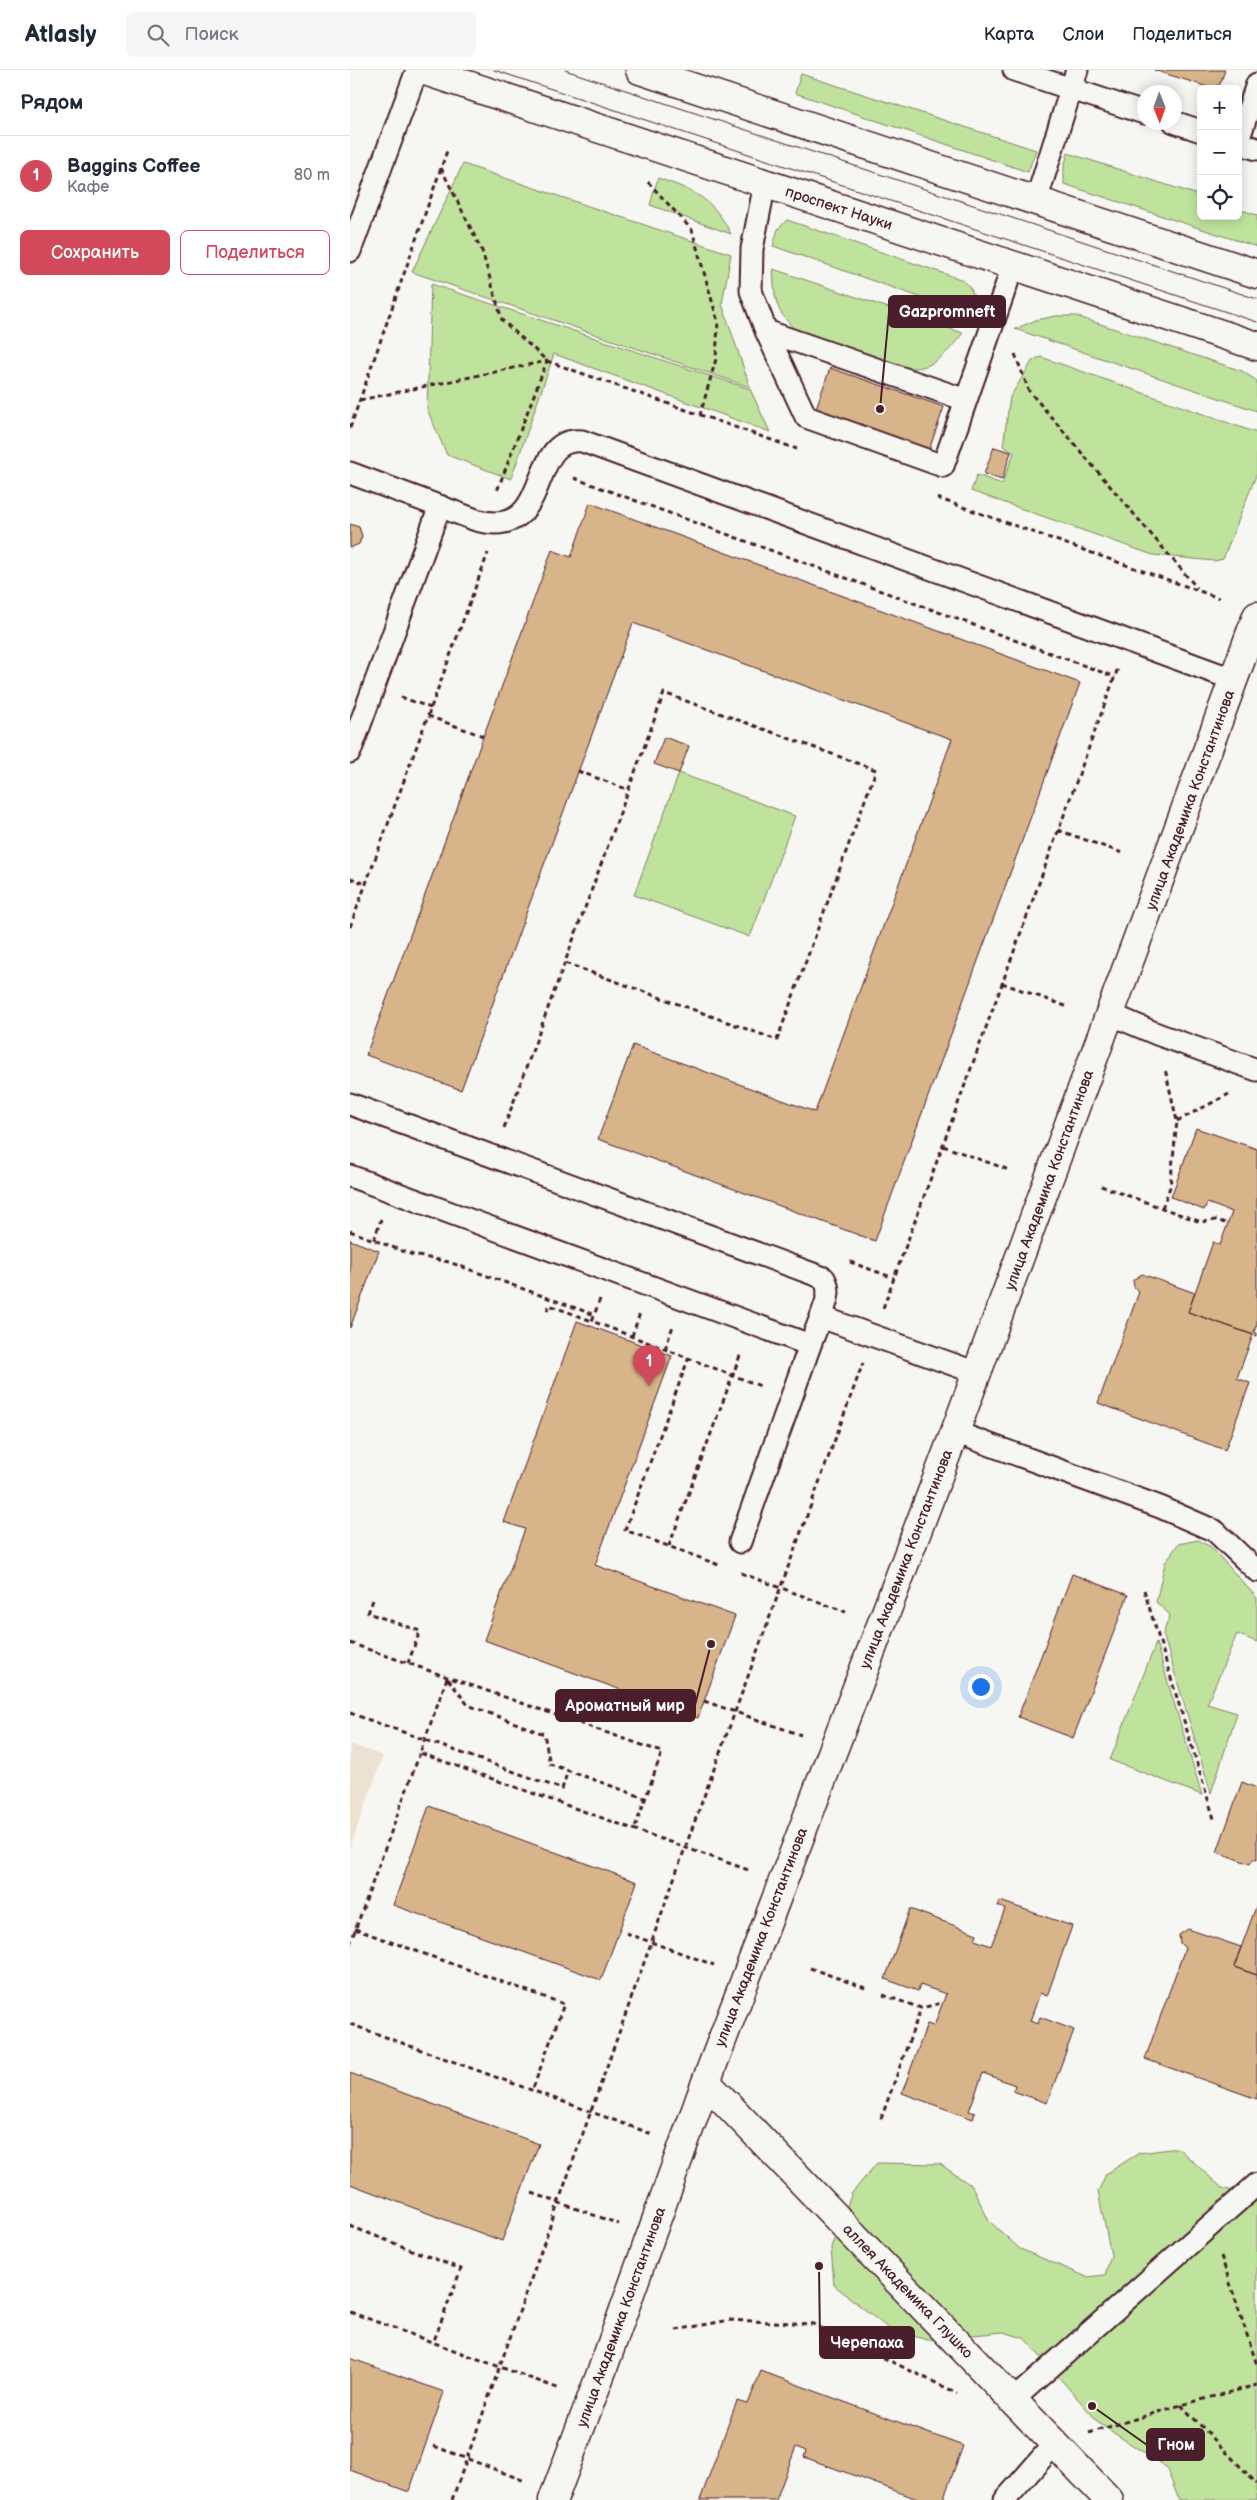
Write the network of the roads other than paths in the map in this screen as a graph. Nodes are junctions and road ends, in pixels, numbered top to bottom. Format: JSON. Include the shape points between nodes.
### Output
{"nodes":[{"id":1,"x":416,"y":70,"type":"edge"},
{"id":2,"x":422,"y":70,"type":"edge"},
{"id":3,"x":640,"y":70,"type":"edge"},
{"id":4,"x":1014,"y":70,"type":"edge"},
{"id":5,"x":1074,"y":79,"type":"edge"},
{"id":6,"x":1257,"y":84,"type":"edge"},
{"id":7,"x":1137,"y":110,"type":"edge"},
{"id":8,"x":1182,"y":125,"type":"edge"},
{"id":9,"x":1198,"y":130,"type":"edge"},
{"id":10,"x":1242,"y":130,"type":"edge"},
{"id":11,"x":1242,"y":143,"type":"edge"},
{"id":12,"x":1257,"y":149,"type":"edge"},
{"id":13,"x":765,"y":183,"type":"junction"},
{"id":14,"x":1036,"y":201,"type":"junction"},
{"id":15,"x":350,"y":251,"type":"edge"},
{"id":16,"x":1013,"y":266,"type":"junction"},
{"id":17,"x":1257,"y":274,"type":"edge"},
{"id":18,"x":766,"y":331,"type":"junction"},
{"id":19,"x":1257,"y":346,"type":"edge"},
{"id":20,"x":966,"y":400,"type":"junction"},
{"id":21,"x":350,"y":473,"type":"edge"},
{"id":22,"x":440,"y":506,"type":"junction"},
{"id":23,"x":1257,"y":616,"type":"edge"},
{"id":24,"x":1235,"y":680,"type":"junction"},
{"id":25,"x":350,"y":752,"type":"edge"},
{"id":26,"x":1110,"y":1014,"type":"junction"},
{"id":27,"x":1257,"y":1070,"type":"edge"},
{"id":28,"x":350,"y":1104,"type":"edge"},
{"id":29,"x":350,"y":1176,"type":"edge"},
{"id":30,"x":821,"y":1317,"type":"junction"},
{"id":31,"x":810,"y":1345,"type":"junction"},
{"id":32,"x":977,"y":1373,"type":"junction"},
{"id":33,"x":955,"y":1432,"type":"junction"},
{"id":34,"x":740,"y":1542,"type":"dead end"},
{"id":35,"x":1257,"y":1571,"type":"edge"},
{"id":36,"x":706,"y":2082,"type":"junction"},
{"id":37,"x":1257,"y":2184,"type":"edge"},
{"id":38,"x":1013,"y":2400,"type":"junction"},
{"id":39,"x":1055,"y":2443,"type":"junction"},
{"id":40,"x":553,"y":2500,"type":"edge"},
{"id":41,"x":1005,"y":2500,"type":"edge"},
{"id":42,"x":1110,"y":2500,"type":"edge"}],
"edges":[{"from":1,"to":15,"type":"lane"},
{"from":2,"to":13,"type":"street","name":"проспект Науки"},
{"from":3,"to":14,"type":"street"},
{"from":4,"to":5,"type":"lane"},
{"from":5,"to":7,"type":"lane"},
{"from":5,"to":14,"type":"lane"},
{"from":6,"to":10,"type":"lane"},
{"from":8,"to":9,"type":"lane"},
{"from":11,"to":12,"type":"lane"},
{"from":13,"to":16,"type":"street","name":"проспект Науки"},
{"from":13,"to":18,"type":"lane","via":[[752,250],[751,291]]},
{"from":14,"to":17,"type":"street"},
{"from":16,"to":19,"type":"street","name":"проспект Науки"},
{"from":16,"to":20,"type":"lane"},
{"from":18,"to":20,"type":"lane","via":[[867,374]]},
{"from":18,"to":20,"type":"lane","via":[[806,417],[885,439],[943,466]]},
{"from":21,"to":22,"type":"lane"},
{"from":22,"to":24,"type":"lane","via":[[492,522],[514,518],[532,502],[554,448],[571,440],[582,440]]},
{"from":22,"to":25,"type":"lane"},
{"from":23,"to":24,"type":"street","name":"улица Академика Константинова"},
{"from":24,"to":26,"type":"street","name":"улица Академика Константинова"},
{"from":26,"to":27,"type":"lane"},
{"from":26,"to":32,"type":"street","name":"улица Академика Константинова"},
{"from":28,"to":30,"type":"lane","via":[[824,1278],[829,1286]]},
{"from":29,"to":31,"type":"lane"},
{"from":30,"to":31,"type":"lane"},
{"from":30,"to":32,"type":"lane"},
{"from":31,"to":34,"type":"lane"},
{"from":32,"to":33,"type":"street","name":"улица Академика Константинова"},
{"from":33,"to":35,"type":"lane","via":[[1160,1506],[1215,1531]]},
{"from":33,"to":36,"type":"street","name":"улица Академика Константинова"},
{"from":36,"to":38,"type":"street","name":"аллея Академика Глушко"},
{"from":36,"to":40,"type":"street","name":"улица Академика Константинова"},
{"from":37,"to":38,"type":"lane"},
{"from":38,"to":39,"type":"street","name":"аллея Академика Глушко"},
{"from":39,"to":41,"type":"lane"},
{"from":39,"to":42,"type":"street","name":"аллея Академика Глушко"}]}
